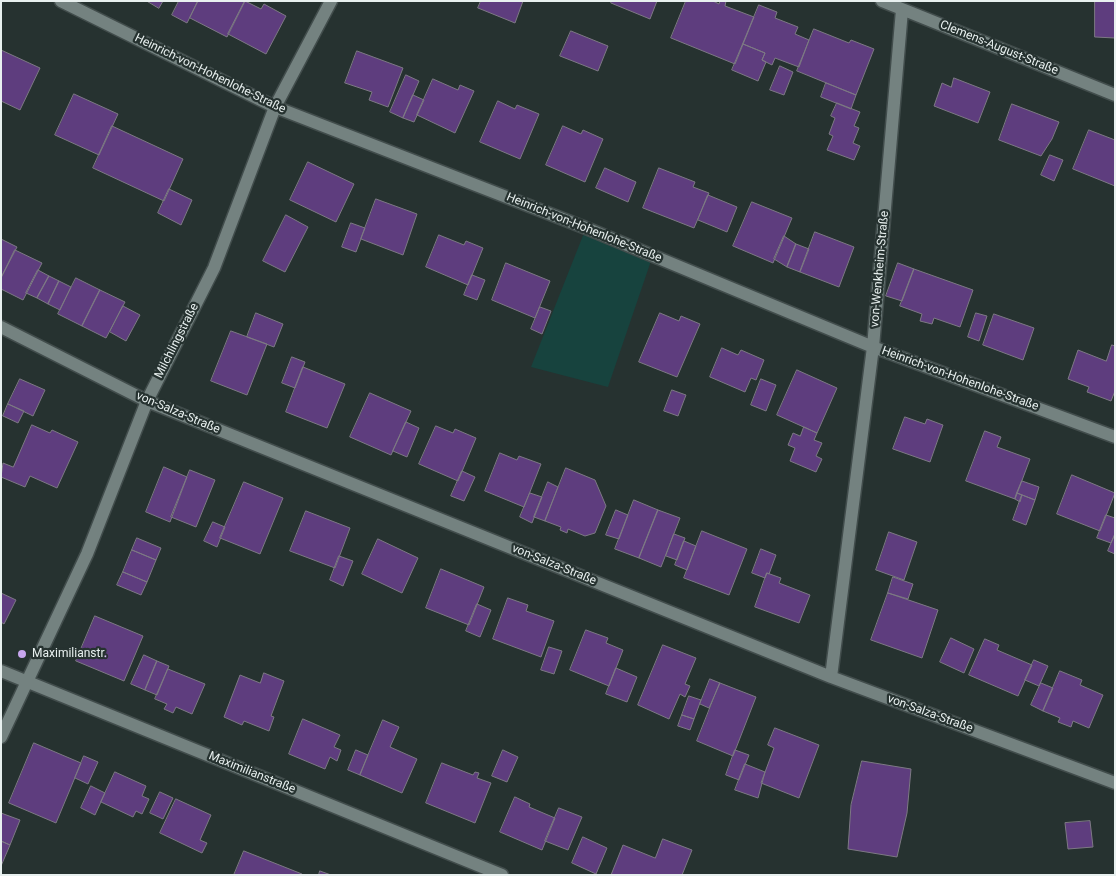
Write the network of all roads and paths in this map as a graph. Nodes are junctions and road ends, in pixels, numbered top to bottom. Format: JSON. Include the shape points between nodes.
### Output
{"nodes":[{"id":1,"x":61,"y":1,"type":"edge"},
{"id":2,"x":331,"y":1,"type":"edge"},
{"id":3,"x":882,"y":1,"type":"edge"},
{"id":4,"x":902,"y":10,"type":"junction"},
{"id":5,"x":1115,"y":95,"type":"edge"},
{"id":6,"x":275,"y":107,"type":"junction"},
{"id":7,"x":1,"y":327,"type":"edge"},
{"id":8,"x":873,"y":347,"type":"junction"},
{"id":9,"x":146,"y":401,"type":"junction"},
{"id":10,"x":1115,"y":437,"type":"edge"},
{"id":11,"x":1,"y":671,"type":"edge"},
{"id":12,"x":831,"y":677,"type":"junction"},
{"id":13,"x":27,"y":681,"type":"junction"},
{"id":14,"x":1,"y":737,"type":"edge"},
{"id":15,"x":1115,"y":784,"type":"edge"},
{"id":16,"x":502,"y":875,"type":"edge"}],
"edges":[{"from":1,"to":6,"type":"street","name":"Heinrich-von-Hohenlohe-Straße"},
{"from":2,"to":6,"type":"street","name":"Milchlingstraße"},
{"from":3,"to":4,"type":"street","name":"Clemens-August-Straße"},
{"from":4,"to":5,"type":"street","name":"Clemens-August-Straße"},
{"from":4,"to":8,"type":"street","name":"von-Wenkheim-Straße"},
{"from":6,"to":8,"type":"street","name":"Heinrich-von-Hohenlohe-Straße","via":[[586,228]]},
{"from":6,"to":9,"type":"street","name":"Milchlingstraße","via":[[214,268]]},
{"from":7,"to":9,"type":"street","name":"von-Salza-Straße"},
{"from":8,"to":10,"type":"street","name":"Heinrich-von-Hohenlohe-Straße"},
{"from":8,"to":12,"type":"street","name":"von-Wenkheim-Straße"},
{"from":9,"to":12,"type":"street","name":"von-Salza-Straße"},
{"from":9,"to":13,"type":"street","name":"Milchlingstraße","via":[[87,554]]},
{"from":11,"to":13,"type":"street","name":"Maximilianstraße"},
{"from":12,"to":15,"type":"street","name":"von-Salza-Straße"},
{"from":13,"to":14,"type":"street","name":"Milchlingstraße"},
{"from":13,"to":16,"type":"street","name":"Maximilianstraße"}]}
